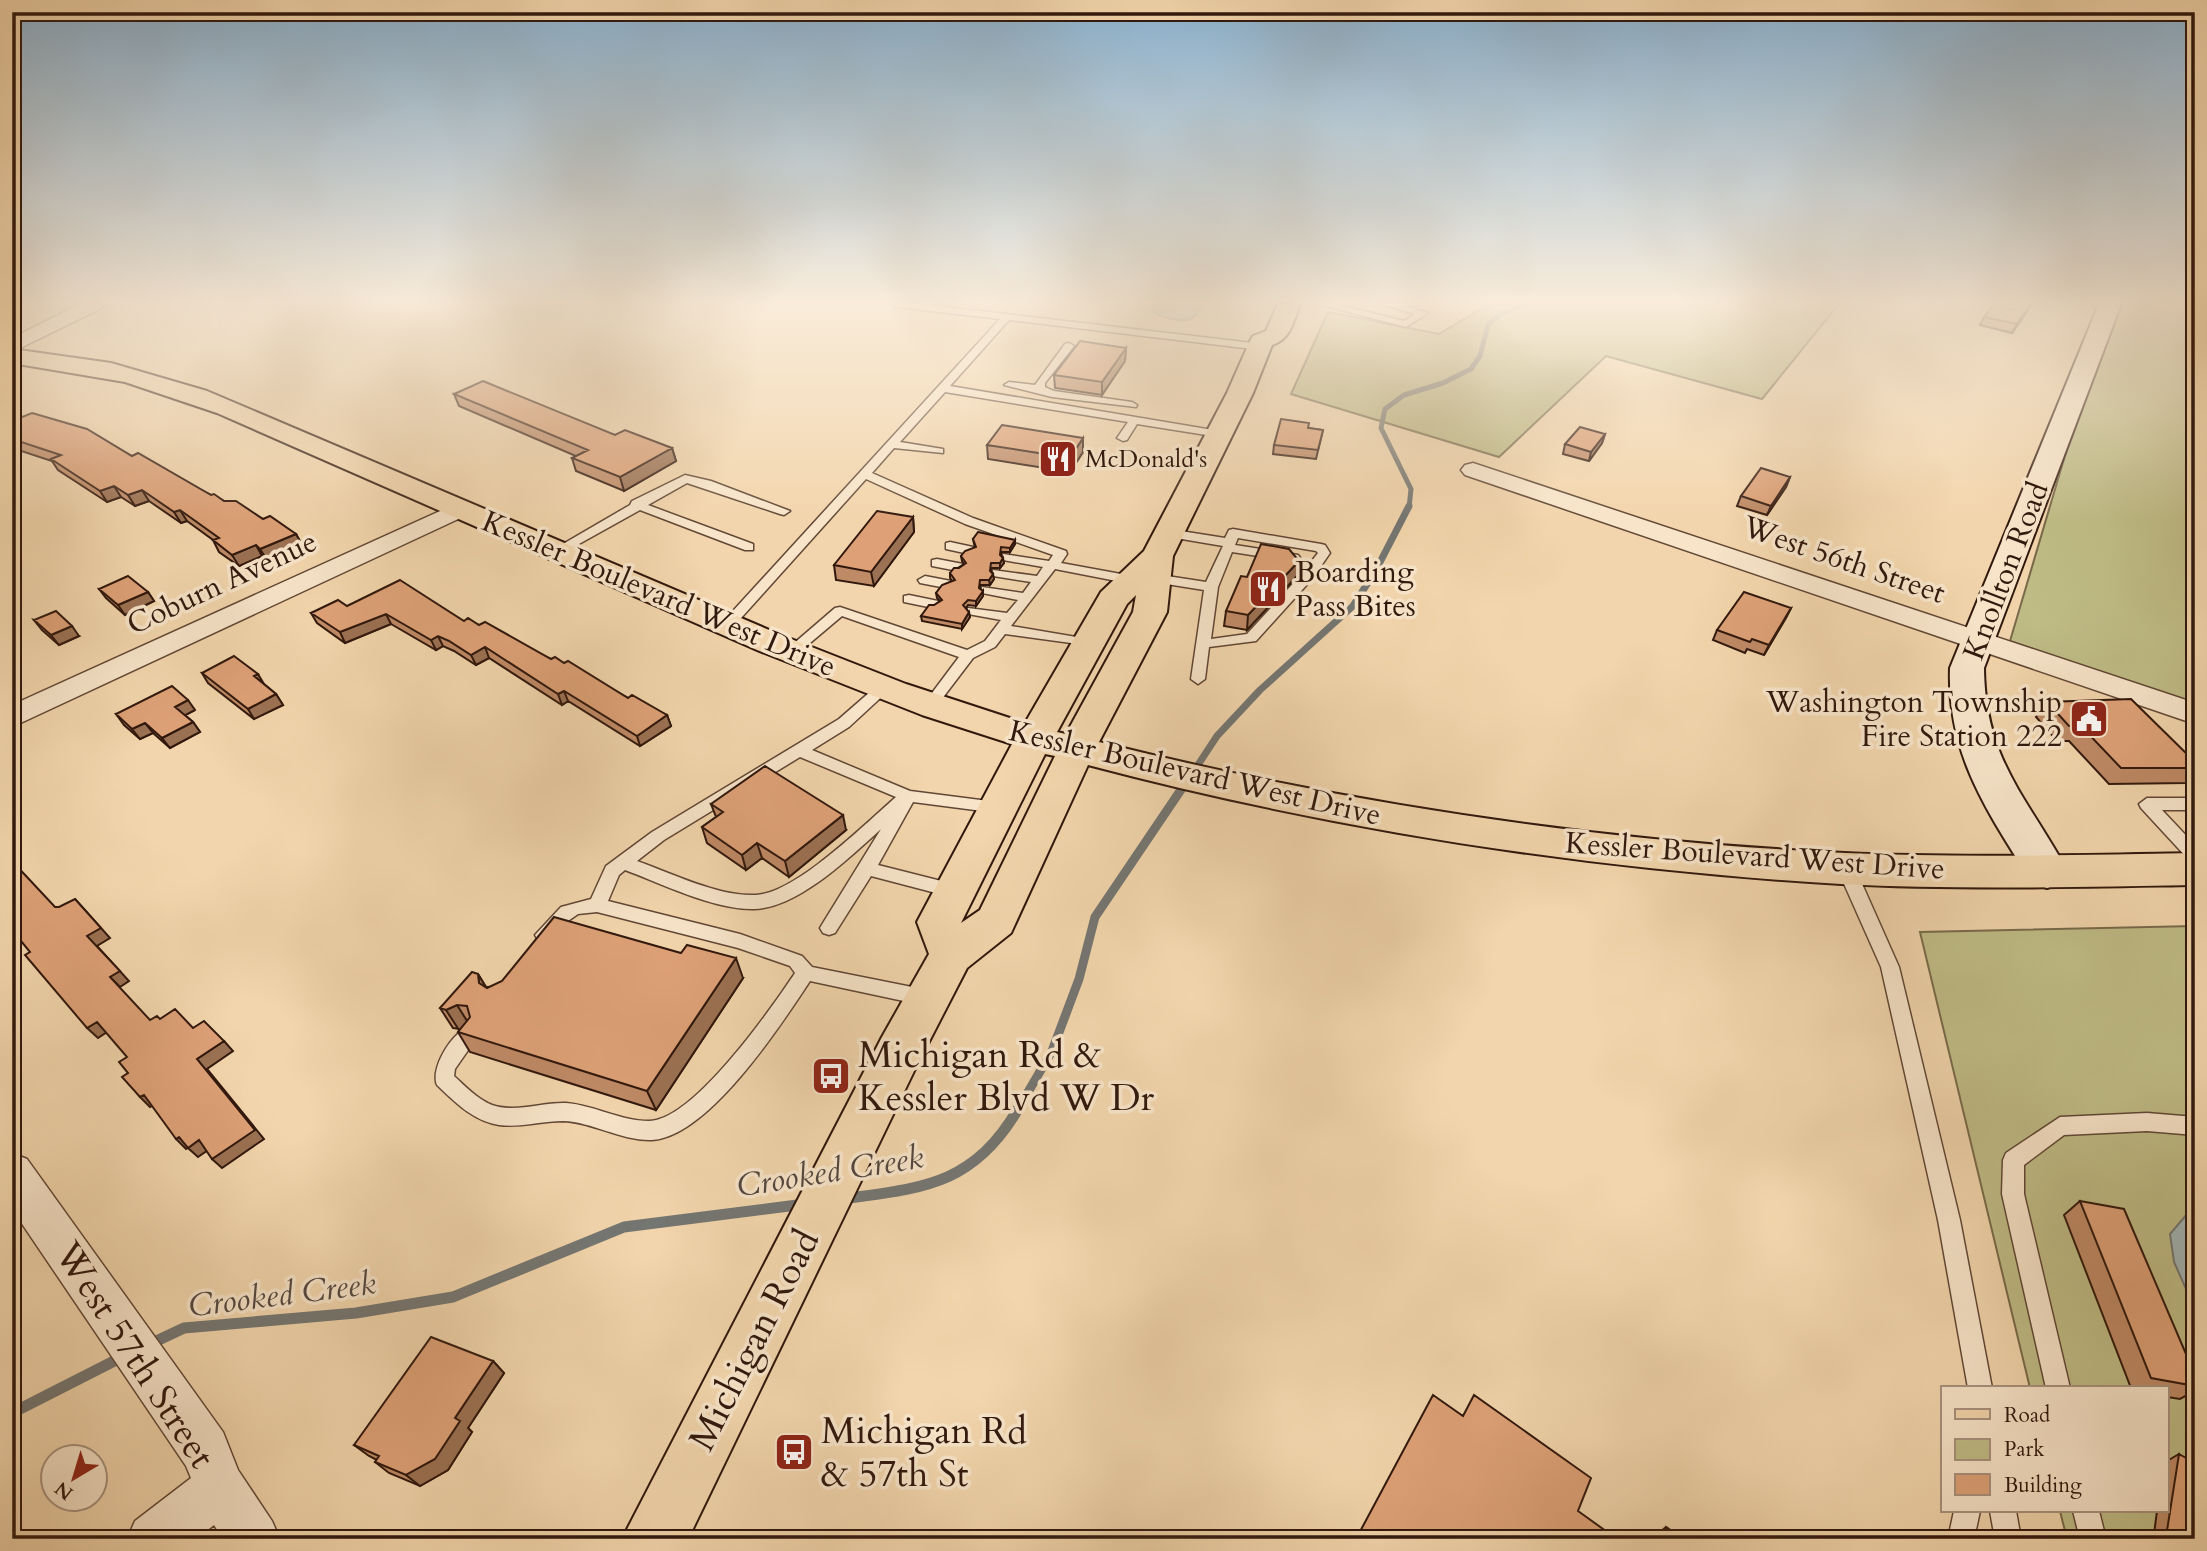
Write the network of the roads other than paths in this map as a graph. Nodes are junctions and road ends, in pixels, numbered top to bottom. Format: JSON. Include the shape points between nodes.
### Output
{"nodes":[{"id":1,"x":129,"y":376,"type":"edge"},
{"id":2,"x":953,"y":376,"type":"edge"},
{"id":3,"x":1045,"y":376,"type":"edge"},
{"id":4,"x":1246,"y":376,"type":"edge"},
{"id":5,"x":2084,"y":376,"type":"edge"},
{"id":6,"x":1009,"y":385,"type":"dead end"},
{"id":7,"x":942,"y":388,"type":"junction"},
{"id":8,"x":1040,"y":389,"type":"junction"},
{"id":9,"x":1132,"y":405,"type":"dead end"},
{"id":10,"x":1135,"y":419,"type":"junction"},
{"id":11,"x":1219,"y":434,"type":"junction"},
{"id":12,"x":1123,"y":438,"type":"dead end"},
{"id":13,"x":891,"y":444,"type":"junction"},
{"id":14,"x":939,"y":451,"type":"dead end"},
{"id":15,"x":1473,"y":470,"type":"dead end"},
{"id":16,"x":864,"y":474,"type":"junction"},
{"id":17,"x":636,"y":504,"type":"junction"},
{"id":18,"x":460,"y":509,"type":"junction"},
{"id":19,"x":783,"y":511,"type":"dead end"},
{"id":20,"x":1229,"y":545,"type":"junction"},
{"id":21,"x":950,"y":546,"type":"dead end"},
{"id":22,"x":749,"y":547,"type":"dead end"},
{"id":23,"x":969,"y":550,"type":"edge"},
{"id":24,"x":557,"y":551,"type":"junction"},
{"id":25,"x":1008,"y":557,"type":"edge"},
{"id":26,"x":1153,"y":562,"type":"junction"},
{"id":27,"x":937,"y":563,"type":"dead end"},
{"id":28,"x":1052,"y":565,"type":"junction"},
{"id":29,"x":958,"y":567,"type":"edge"},
{"id":30,"x":998,"y":573,"type":"dead end"},
{"id":31,"x":1307,"y":576,"type":"junction"},
{"id":32,"x":925,"y":580,"type":"dead end"},
{"id":33,"x":1040,"y":580,"type":"junction"},
{"id":34,"x":946,"y":584,"type":"edge"},
{"id":35,"x":1211,"y":587,"type":"junction"},
{"id":36,"x":987,"y":590,"type":"dead end"},
{"id":37,"x":1026,"y":597,"type":"junction"},
{"id":38,"x":909,"y":600,"type":"dead end"},
{"id":39,"x":933,"y":604,"type":"edge"},
{"id":40,"x":973,"y":611,"type":"dead end"},
{"id":41,"x":1006,"y":623,"type":"junction"},
{"id":42,"x":729,"y":624,"type":"junction"},
{"id":43,"x":1977,"y":640,"type":"junction"},
{"id":44,"x":1088,"y":643,"type":"junction"},
{"id":45,"x":1203,"y":644,"type":"junction"},
{"id":46,"x":792,"y":651,"type":"junction"},
{"id":47,"x":968,"y":655,"type":"junction"},
{"id":48,"x":1198,"y":679,"type":"dead end"},
{"id":49,"x":883,"y":688,"type":"junction"},
{"id":50,"x":930,"y":705,"type":"junction"},
{"id":51,"x":2195,"y":714,"type":"edge"},
{"id":52,"x":12,"y":717,"type":"edge"},
{"id":53,"x":1034,"y":739,"type":"junction"},
{"id":54,"x":799,"y":751,"type":"junction"},
{"id":55,"x":1076,"y":751,"type":"junction"},
{"id":56,"x":908,"y":796,"type":"junction"},
{"id":57,"x":2195,"y":804,"type":"edge"},
{"id":58,"x":998,"y":807,"type":"junction"},
{"id":59,"x":2195,"y":856,"type":"edge"},
{"id":60,"x":623,"y":863,"type":"junction"},
{"id":61,"x":1846,"y":868,"type":"junction"},
{"id":62,"x":867,"y":869,"type":"junction"},
{"id":63,"x":2195,"y":869,"type":"edge"},
{"id":64,"x":2047,"y":872,"type":"junction"},
{"id":65,"x":955,"y":891,"type":"junction"},
{"id":66,"x":597,"y":905,"type":"junction"},
{"id":67,"x":829,"y":928,"type":"dead end"},
{"id":68,"x":530,"y":954,"type":"edge"},
{"id":69,"x":951,"y":955,"type":"junction"},
{"id":70,"x":806,"y":974,"type":"junction"},
{"id":71,"x":927,"y":998,"type":"junction"},
{"id":72,"x":470,"y":1033,"type":"edge"},
{"id":73,"x":2195,"y":1126,"type":"edge"},
{"id":74,"x":12,"y":1173,"type":"edge"},
{"id":75,"x":1980,"y":1386,"type":"edge"},
{"id":76,"x":2058,"y":1386,"type":"edge"},
{"id":77,"x":212,"y":1469,"type":"junction"},
{"id":78,"x":1967,"y":1512,"type":"edge"},
{"id":79,"x":2003,"y":1512,"type":"edge"},
{"id":80,"x":2086,"y":1512,"type":"edge"},
{"id":81,"x":153,"y":1539,"type":"edge"},
{"id":82,"x":254,"y":1539,"type":"edge"},
{"id":83,"x":654,"y":1539,"type":"edge"},
{"id":84,"x":1961,"y":1539,"type":"edge"},
{"id":85,"x":2008,"y":1539,"type":"edge"},
{"id":86,"x":2093,"y":1539,"type":"edge"}],
"edges":[{"from":1,"to":18,"type":"main road","name":"Kessler Boulevard West Drive","via":[[169,387]]},
{"from":2,"to":7,"type":"lane"},
{"from":3,"to":8,"type":"lane"},
{"from":4,"to":11,"type":"main road","name":"Michigan Road"},
{"from":5,"to":43,"type":"street","name":"Knollton Road"},
{"from":6,"to":8,"type":"lane"},
{"from":7,"to":10,"type":"lane"},
{"from":7,"to":13,"type":"lane"},
{"from":8,"to":9,"type":"lane"},
{"from":10,"to":11,"type":"lane"},
{"from":10,"to":12,"type":"lane"},
{"from":11,"to":26,"type":"main road","name":"Michigan Road"},
{"from":13,"to":14,"type":"lane"},
{"from":13,"to":16,"type":"lane"},
{"from":15,"to":43,"type":"street","name":"West 56th Street"},
{"from":16,"to":28,"type":"lane","via":[[969,522],[1061,554]]},
{"from":16,"to":42,"type":"lane"},
{"from":17,"to":19,"type":"lane","via":[[685,479]]},
{"from":17,"to":22,"type":"lane"},
{"from":17,"to":24,"type":"lane"},
{"from":18,"to":24,"type":"main road","name":"Kessler Boulevard West Drive"},
{"from":18,"to":52,"type":"street","name":"Coburn Avenue"},
{"from":20,"to":26,"type":"lane"},
{"from":20,"to":31,"type":"lane","via":[[1293,558]]},
{"from":20,"to":31,"type":"lane","via":[[1233,533],[1321,548],[1324,553]]},
{"from":20,"to":35,"type":"lane"},
{"from":21,"to":23,"type":"lane"},
{"from":24,"to":42,"type":"main road","name":"Kessler Boulevard West Drive"},
{"from":25,"to":28,"type":"lane"},
{"from":26,"to":28,"type":"lane"},
{"from":26,"to":35,"type":"lane"},
{"from":26,"to":44,"type":"main road","name":"Michigan Road","via":[[1113,599]]},
{"from":26,"to":55,"type":"main road","name":"Michigan Road","via":[[1150,612]]},
{"from":27,"to":29,"type":"lane"},
{"from":28,"to":33,"type":"lane"},
{"from":30,"to":33,"type":"lane"},
{"from":31,"to":45,"type":"lane","via":[[1251,638]]},
{"from":32,"to":34,"type":"lane"},
{"from":33,"to":37,"type":"lane"},
{"from":35,"to":45,"type":"lane"},
{"from":36,"to":37,"type":"lane"},
{"from":37,"to":41,"type":"lane"},
{"from":38,"to":39,"type":"lane"},
{"from":40,"to":41,"type":"lane"},
{"from":41,"to":44,"type":"lane"},
{"from":41,"to":47,"type":"lane","via":[[990,645]]},
{"from":42,"to":46,"type":"main road","name":"Kessler Boulevard West Drive"},
{"from":43,"to":51,"type":"street","name":"West 56th Street"},
{"from":43,"to":64,"type":"street","name":"Knollton Road","via":[[1967,668],[1965,695],[1973,740],[2003,802]]},
{"from":44,"to":53,"type":"main road","name":"Michigan Road"},
{"from":45,"to":48,"type":"lane"},
{"from":46,"to":47,"type":"lane","via":[[840,611]]},
{"from":46,"to":49,"type":"main road","name":"Kessler Boulevard West Drive"},
{"from":47,"to":50,"type":"lane"},
{"from":49,"to":50,"type":"main road","name":"Kessler Boulevard West Drive"},
{"from":49,"to":54,"type":"lane","via":[[845,723]]},
{"from":50,"to":53,"type":"main road","name":"Kessler Boulevard West Drive"},
{"from":53,"to":55,"type":"main road","name":"Kessler Boulevard West Drive"},
{"from":53,"to":58,"type":"main road","name":"Michigan Road"},
{"from":54,"to":56,"type":"lane"},
{"from":54,"to":60,"type":"lane","via":[[705,806]]},
{"from":55,"to":61,"type":"main road","name":"Kessler Boulevard West Drive","via":[[1418,823],[1722,860]]},
{"from":55,"to":69,"type":"main road","name":"Michigan Road","via":[[996,921]]},
{"from":56,"to":58,"type":"lane"},
{"from":56,"to":60,"type":"lane","via":[[803,883],[771,900],[744,901]]},
{"from":56,"to":62,"type":"lane"},
{"from":57,"to":59,"type":"lane","via":[[2147,804]]},
{"from":58,"to":65,"type":"main road","name":"Michigan Road"},
{"from":60,"to":66,"type":"lane","via":[[612,871]]},
{"from":61,"to":64,"type":"main road","name":"Kessler Boulevard West Drive"},
{"from":61,"to":75,"type":"lane","via":[[1890,967],[1949,1220]]},
{"from":62,"to":65,"type":"lane"},
{"from":62,"to":67,"type":"lane"},
{"from":63,"to":64,"type":"main road","name":"Kessler Boulevard West Drive"},
{"from":65,"to":69,"type":"main road","name":"Michigan Road","via":[[939,922]]},
{"from":66,"to":68,"type":"lane","via":[[575,906],[556,921]]},
{"from":66,"to":70,"type":"lane","via":[[740,941],[796,961]]},
{"from":69,"to":71,"type":"main road","name":"Michigan Road"},
{"from":70,"to":71,"type":"lane"},
{"from":70,"to":72,"type":"lane","via":[[699,1105],[662,1129],[635,1128],[565,1112],[495,1117],[473,1107],[444,1079],[445,1067]]},
{"from":71,"to":83,"type":"main road","name":"Michigan Road"},
{"from":73,"to":76,"type":"lane","via":[[2147,1122],[2060,1126],[2013,1160],[2013,1194]]},
{"from":74,"to":77,"type":"street","name":"West 57th Street"},
{"from":77,"to":81,"type":"street"},
{"from":77,"to":82,"type":"street","name":"West 57th Street"},
{"from":78,"to":84,"type":"lane"},
{"from":79,"to":85,"type":"lane"},
{"from":80,"to":86,"type":"lane"}]}
